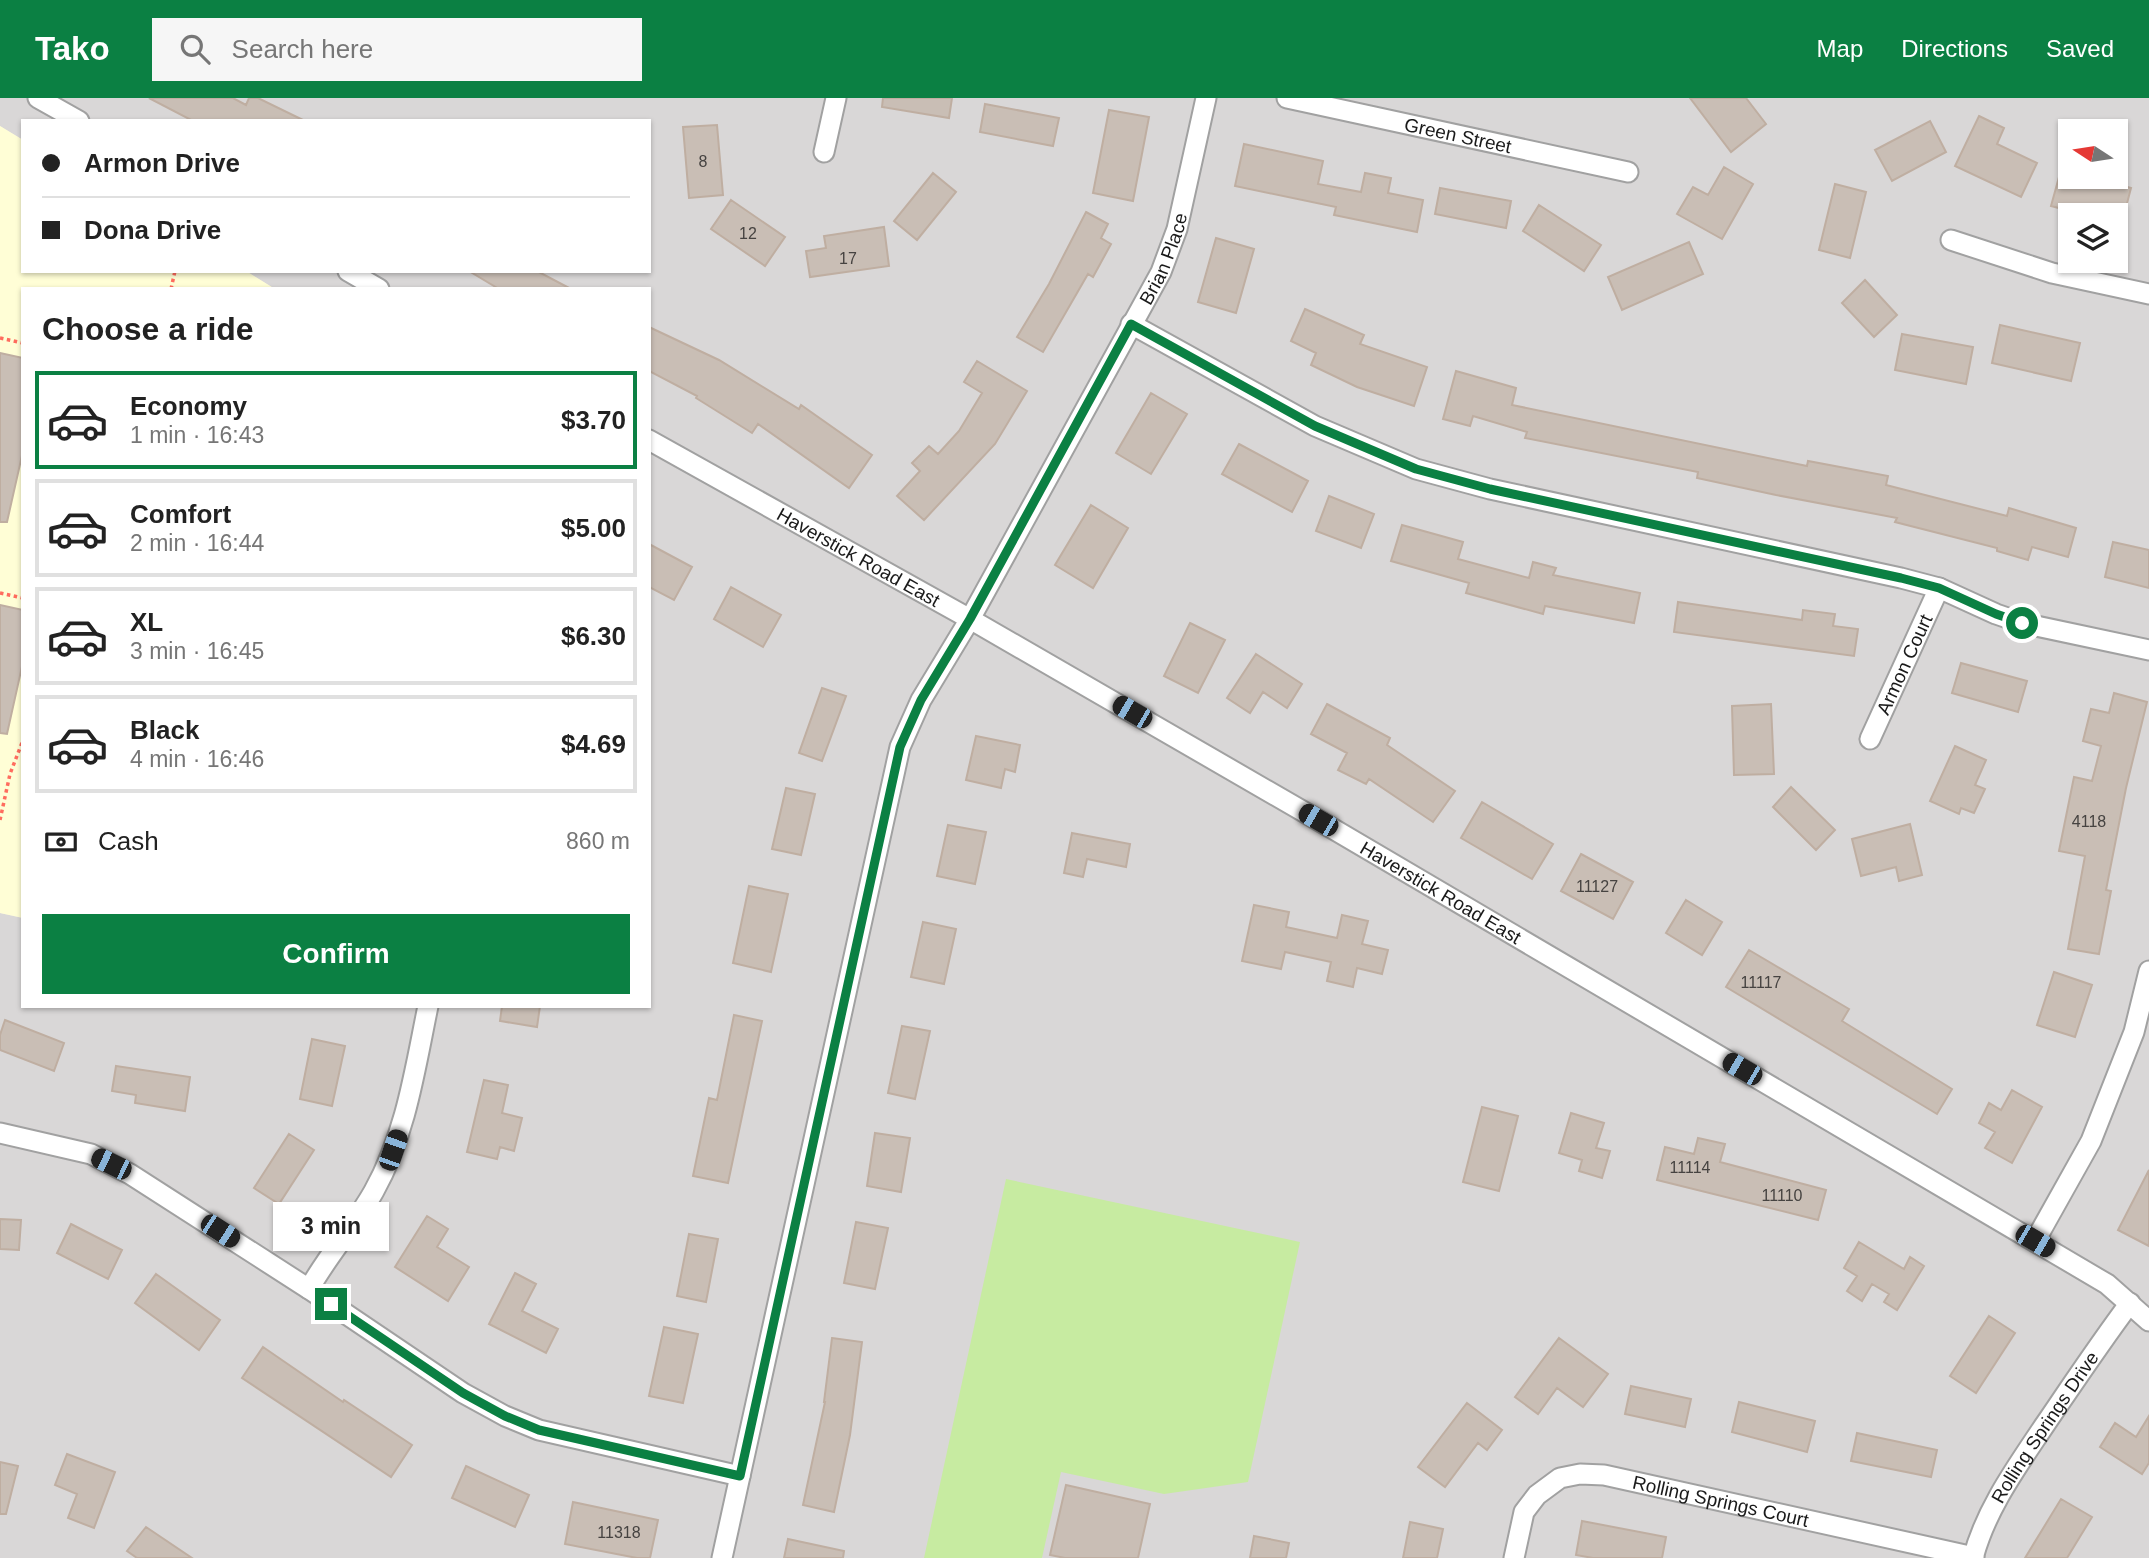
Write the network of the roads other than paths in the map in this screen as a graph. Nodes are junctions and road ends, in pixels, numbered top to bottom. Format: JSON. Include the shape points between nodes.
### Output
{"nodes":[{"id":1,"x":38,"y":98,"type":"edge"},
{"id":2,"x":836,"y":98,"type":"edge"},
{"id":3,"x":1206,"y":98,"type":"edge"},
{"id":4,"x":1287,"y":98,"type":"edge"},
{"id":5,"x":75,"y":119,"type":"edge"},
{"id":6,"x":824,"y":152,"type":"dead end"},
{"id":7,"x":1628,"y":172,"type":"dead end"},
{"id":8,"x":1951,"y":240,"type":"dead end"},
{"id":9,"x":351,"y":273,"type":"edge"},
{"id":10,"x":376,"y":287,"type":"edge"},
{"id":11,"x":2149,"y":294,"type":"edge"},
{"id":12,"x":1131,"y":324,"type":"junction"},
{"id":13,"x":651,"y":441,"type":"edge"},
{"id":14,"x":1939,"y":588,"type":"junction"},
{"id":15,"x":970,"y":619,"type":"junction"},
{"id":16,"x":2149,"y":650,"type":"edge"},
{"id":17,"x":1870,"y":739,"type":"dead end"},
{"id":18,"x":2149,"y":971,"type":"edge"},
{"id":19,"x":428,"y":1008,"type":"edge"},
{"id":20,"x":0,"y":1133,"type":"edge"},
{"id":21,"x":2035,"y":1241,"type":"junction"},
{"id":22,"x":309,"y":1289,"type":"junction"},
{"id":23,"x":2130,"y":1303,"type":"junction"},
{"id":24,"x":2149,"y":1321,"type":"edge"},
{"id":25,"x":740,"y":1476,"type":"junction"},
{"id":26,"x":722,"y":1558,"type":"edge"},
{"id":27,"x":1514,"y":1558,"type":"edge"},
{"id":28,"x":1974,"y":1558,"type":"edge"}],
"edges":[{"from":1,"to":5,"type":"street"},
{"from":2,"to":6,"type":"street"},
{"from":3,"to":12,"type":"street","name":"Brian Place","via":[[1177,229],[1161,272]]},
{"from":4,"to":7,"type":"street","name":"Green Street"},
{"from":8,"to":11,"type":"street","via":[[2052,273]]},
{"from":9,"to":10,"type":"street"},
{"from":12,"to":14,"type":"street","via":[[1315,426],[1416,469]]},
{"from":12,"to":15,"type":"street","name":"Brian Place"},
{"from":13,"to":15,"type":"street","name":"Haverstick Road East"},
{"from":14,"to":16,"type":"street","via":[[2022,623]]},
{"from":14,"to":17,"type":"street","name":"Armon Court"},
{"from":15,"to":21,"type":"street","name":"Haverstick Road East"},
{"from":15,"to":25,"type":"street","name":"Brian Place","via":[[921,700],[900,747]]},
{"from":18,"to":21,"type":"street","via":[[2134,1032],[2091,1141]]},
{"from":19,"to":22,"type":"street","via":[[407,1108],[393,1150],[374,1191]]},
{"from":20,"to":22,"type":"street","via":[[91,1154],[130,1174]]},
{"from":21,"to":23,"type":"street","name":"Haverstick Road East","via":[[2107,1283]]},
{"from":22,"to":25,"type":"street","via":[[463,1393],[505,1416],[539,1430]]},
{"from":23,"to":24,"type":"street","name":"Haverstick Road East"},
{"from":23,"to":28,"type":"street","name":"Rolling Springs Drive","via":[[1990,1511]]},
{"from":25,"to":26,"type":"street","name":"Brian Place"},
{"from":27,"to":28,"type":"street","name":"Rolling Springs Court","via":[[1524,1512],[1537,1495],[1560,1479],[1580,1474],[1604,1475]]}]}
